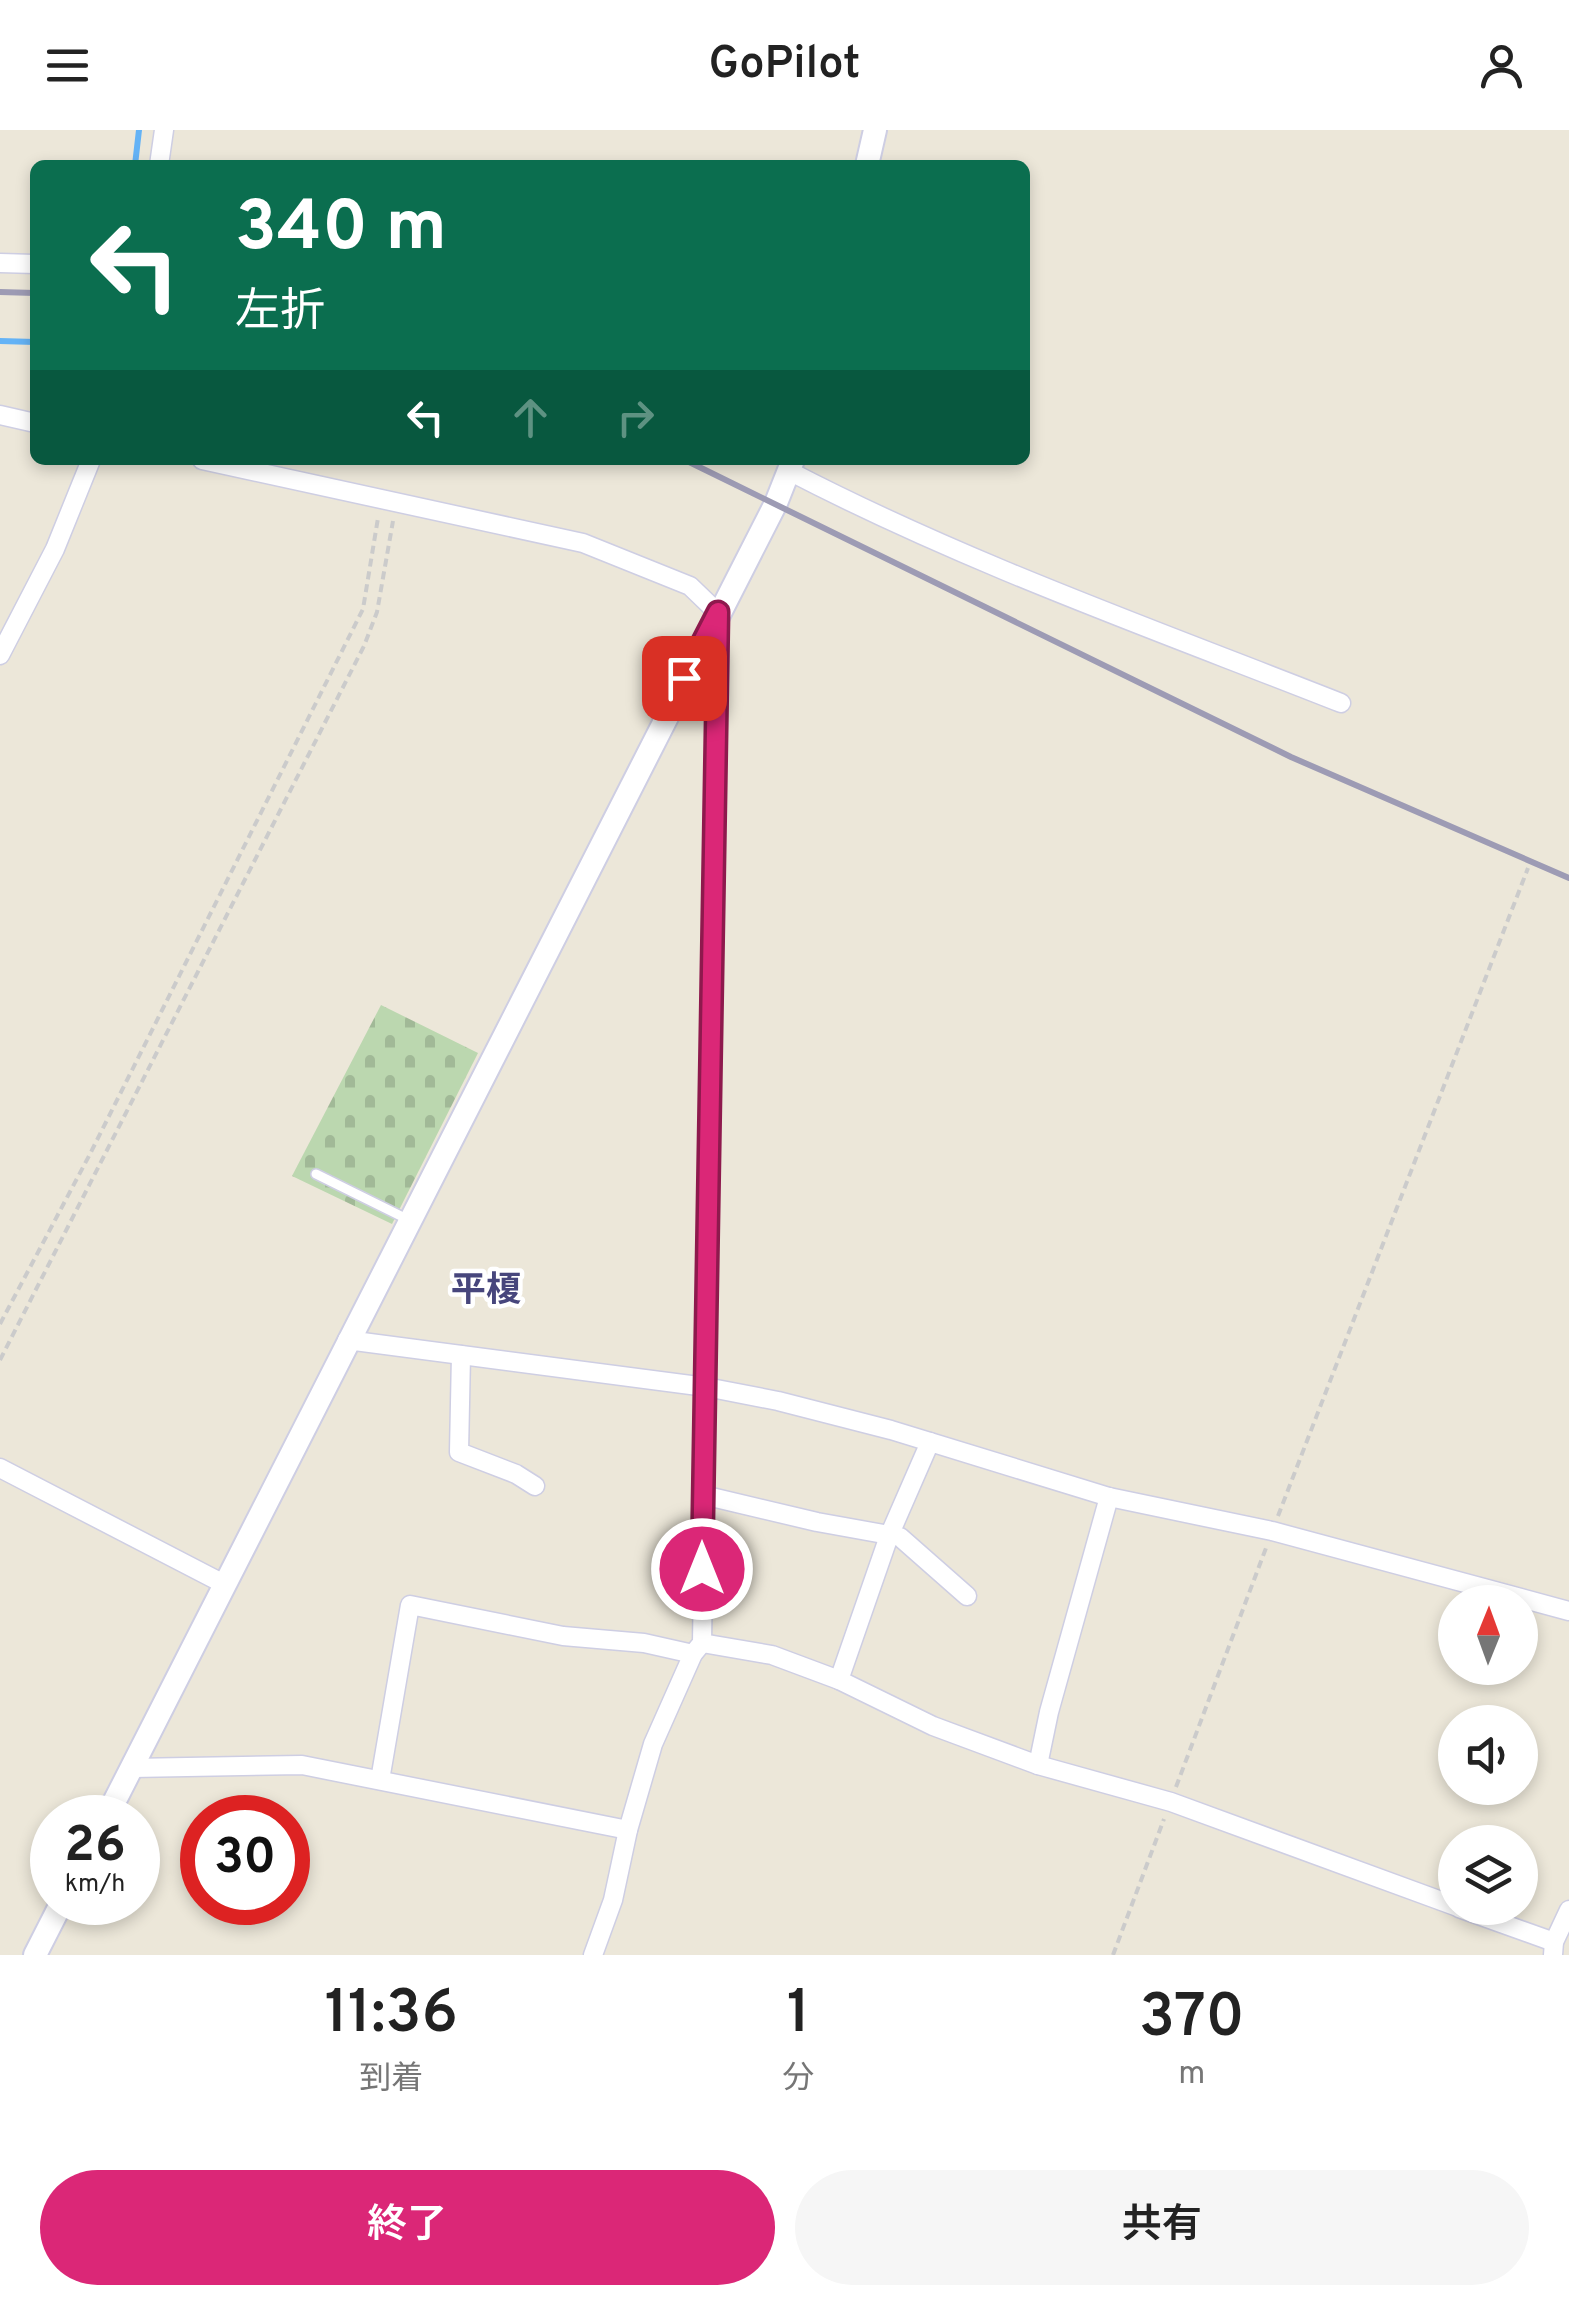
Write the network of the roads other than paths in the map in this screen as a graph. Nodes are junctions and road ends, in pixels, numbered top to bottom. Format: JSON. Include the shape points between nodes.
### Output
{"nodes":[{"id":1,"x":164,"y":130,"type":"edge"},
{"id":2,"x":875,"y":130,"type":"edge"},
{"id":3,"x":160,"y":160,"type":"edge"},
{"id":4,"x":868,"y":160,"type":"edge"},
{"id":5,"x":0,"y":263,"type":"edge"},
{"id":6,"x":30,"y":264,"type":"edge"},
{"id":7,"x":0,"y":415,"type":"edge"},
{"id":8,"x":30,"y":421,"type":"edge"},
{"id":9,"x":88,"y":465,"type":"edge"},
{"id":10,"x":225,"y":465,"type":"edge"},
{"id":11,"x":791,"y":465,"type":"edge"},
{"id":12,"x":718,"y":612,"type":"junction"},
{"id":13,"x":0,"y":655,"type":"edge"},
{"id":14,"x":1342,"y":703,"type":"dead end"},
{"id":15,"x":316,"y":1174,"type":"dead end"},
{"id":16,"x":409,"y":1220,"type":"junction"},
{"id":17,"x":348,"y":1340,"type":"junction"},
{"id":18,"x":460,"y":1355,"type":"junction"},
{"id":19,"x":706,"y":1387,"type":"junction"},
{"id":20,"x":930,"y":1442,"type":"junction"},
{"id":21,"x":0,"y":1468,"type":"edge"},
{"id":22,"x":535,"y":1486,"type":"dead end"},
{"id":23,"x":703,"y":1495,"type":"junction"},
{"id":24,"x":1109,"y":1497,"type":"junction"},
{"id":25,"x":889,"y":1536,"type":"junction"},
{"id":26,"x":224,"y":1584,"type":"junction"},
{"id":27,"x":967,"y":1596,"type":"dead end"},
{"id":28,"x":1569,"y":1611,"type":"edge"},
{"id":29,"x":697,"y":1648,"type":"junction"},
{"id":30,"x":839,"y":1680,"type":"junction"},
{"id":31,"x":1038,"y":1765,"type":"junction"},
{"id":32,"x":132,"y":1768,"type":"junction"},
{"id":33,"x":380,"y":1780,"type":"junction"},
{"id":34,"x":118,"y":1795,"type":"edge"},
{"id":35,"x":628,"y":1830,"type":"junction"},
{"id":36,"x":1438,"y":1900,"type":"edge"},
{"id":37,"x":1569,"y":1910,"type":"edge"},
{"id":38,"x":50,"y":1925,"type":"edge"},
{"id":39,"x":1500,"y":1925,"type":"edge"},
{"id":40,"x":1554,"y":1948,"type":"edge"},
{"id":41,"x":35,"y":1955,"type":"edge"},
{"id":42,"x":592,"y":1955,"type":"edge"}],
"edges":[{"from":1,"to":3,"type":"street"},
{"from":2,"to":4,"type":"street"},
{"from":5,"to":6,"type":"street"},
{"from":7,"to":8,"type":"street"},
{"from":9,"to":13,"type":"street"},
{"from":10,"to":12,"type":"street","via":[[583,543],[690,586]]},
{"from":11,"to":12,"type":"street"},
{"from":11,"to":14,"type":"street","via":[[854,505]]},
{"from":12,"to":16,"type":"street"},
{"from":12,"to":19,"type":"street"},
{"from":15,"to":16,"type":"lane"},
{"from":16,"to":17,"type":"street"},
{"from":17,"to":18,"type":"street"},
{"from":17,"to":26,"type":"street"},
{"from":18,"to":19,"type":"street"},
{"from":18,"to":22,"type":"street","via":[[459,1452]]},
{"from":19,"to":20,"type":"street"},
{"from":19,"to":23,"type":"street"},
{"from":20,"to":24,"type":"street"},
{"from":20,"to":25,"type":"street"},
{"from":21,"to":26,"type":"street"},
{"from":23,"to":25,"type":"street"},
{"from":23,"to":29,"type":"street"},
{"from":24,"to":28,"type":"street","via":[[1272,1531]]},
{"from":24,"to":31,"type":"street"},
{"from":25,"to":27,"type":"street","via":[[900,1537]]},
{"from":25,"to":30,"type":"street"},
{"from":26,"to":32,"type":"street"},
{"from":29,"to":30,"type":"street","via":[[772,1655]]},
{"from":29,"to":33,"type":"street","via":[[564,1636],[410,1605]]},
{"from":29,"to":35,"type":"street","via":[[652,1744]]},
{"from":30,"to":31,"type":"street"},
{"from":31,"to":36,"type":"street","via":[[1171,1802]]},
{"from":32,"to":33,"type":"street","via":[[302,1764]]},
{"from":32,"to":34,"type":"street"},
{"from":33,"to":35,"type":"street"},
{"from":35,"to":42,"type":"street"},
{"from":37,"to":40,"type":"street"},
{"from":38,"to":41,"type":"street"},
{"from":39,"to":40,"type":"street"}]}
